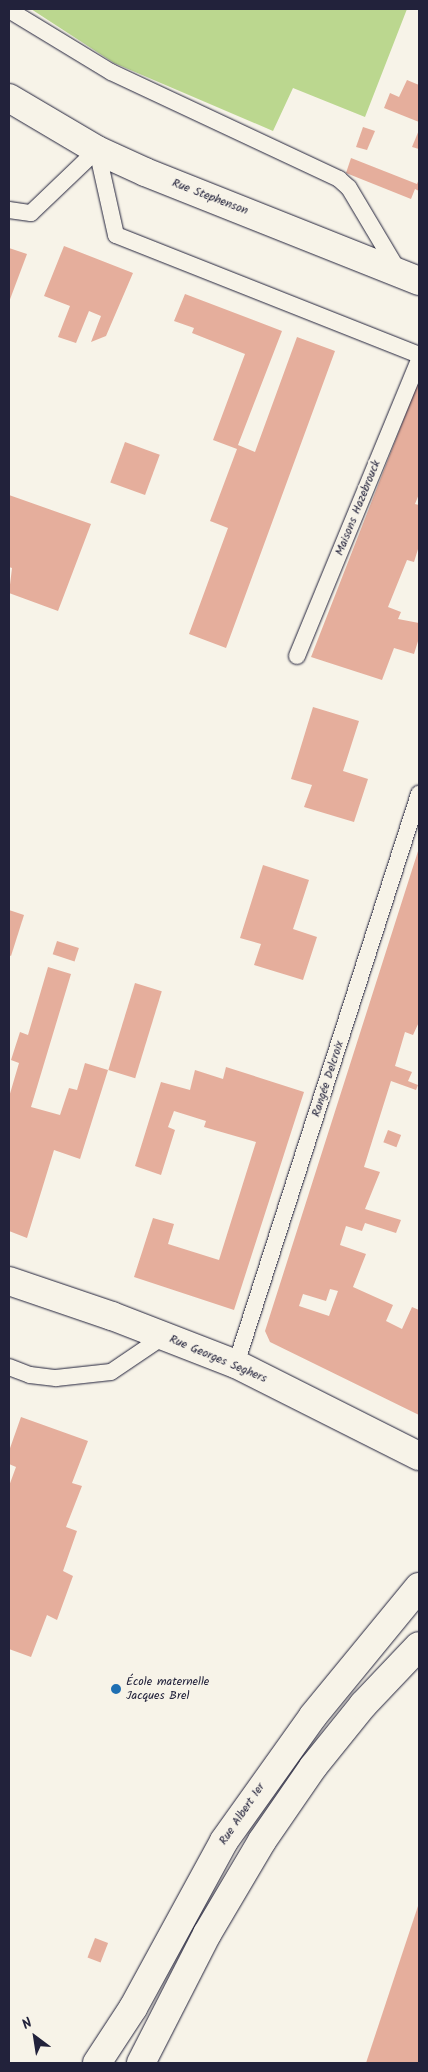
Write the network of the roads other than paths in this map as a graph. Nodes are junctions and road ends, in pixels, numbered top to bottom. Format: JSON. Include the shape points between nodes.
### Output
{"nodes":[{"id":1,"x":9,"y":10,"type":"edge"},
{"id":2,"x":9,"y":98,"type":"edge"},
{"id":3,"x":97,"y":150,"type":"junction"},
{"id":4,"x":9,"y":210,"type":"edge"},
{"id":5,"x":409,"y":276,"type":"edge"},
{"id":6,"x":419,"y":355,"type":"edge"},
{"id":7,"x":419,"y":360,"type":"edge"},
{"id":8,"x":297,"y":656,"type":"dead end"},
{"id":9,"x":419,"y":794,"type":"edge"},
{"id":10,"x":9,"y":1280,"type":"edge"},
{"id":11,"x":164,"y":1336,"type":"junction"},
{"id":12,"x":236,"y":1364,"type":"junction"},
{"id":13,"x":9,"y":1367,"type":"edge"},
{"id":14,"x":419,"y":1456,"type":"edge"},
{"id":15,"x":419,"y":1586,"type":"edge"},
{"id":16,"x":419,"y":1646,"type":"edge"},
{"id":17,"x":97,"y":2063,"type":"edge"},
{"id":18,"x":142,"y":2063,"type":"edge"}],
"edges":[{"from":1,"to":5,"type":"lane","via":[[111,72],[339,179],[349,188]]},
{"from":2,"to":3,"type":"street","name":"Rue Stephenson"},
{"from":3,"to":4,"type":"lane","via":[[31,213]]},
{"from":3,"to":5,"type":"street","name":"Rue Stephenson"},
{"from":3,"to":6,"type":"lane","via":[[116,235]]},
{"from":7,"to":8,"type":"lane","name":"Maisons Hazebrouck"},
{"from":9,"to":12,"type":"lane","name":"Rangée Delcroix"},
{"from":10,"to":11,"type":"street","name":"Rue Georges Seghers"},
{"from":11,"to":12,"type":"street","name":"Rue Georges Seghers"},
{"from":11,"to":13,"type":"lane","via":[[111,1372],[56,1378],[30,1375]]},
{"from":12,"to":14,"type":"street","name":"Rue Georges Seghers"},
{"from":15,"to":17,"type":"street","name":"Rue Albert 1er","via":[[313,1716],[224,1841],[133,2008]]},
{"from":16,"to":18,"type":"street","via":[[353,1718],[262,1841],[207,1934]]}]}
